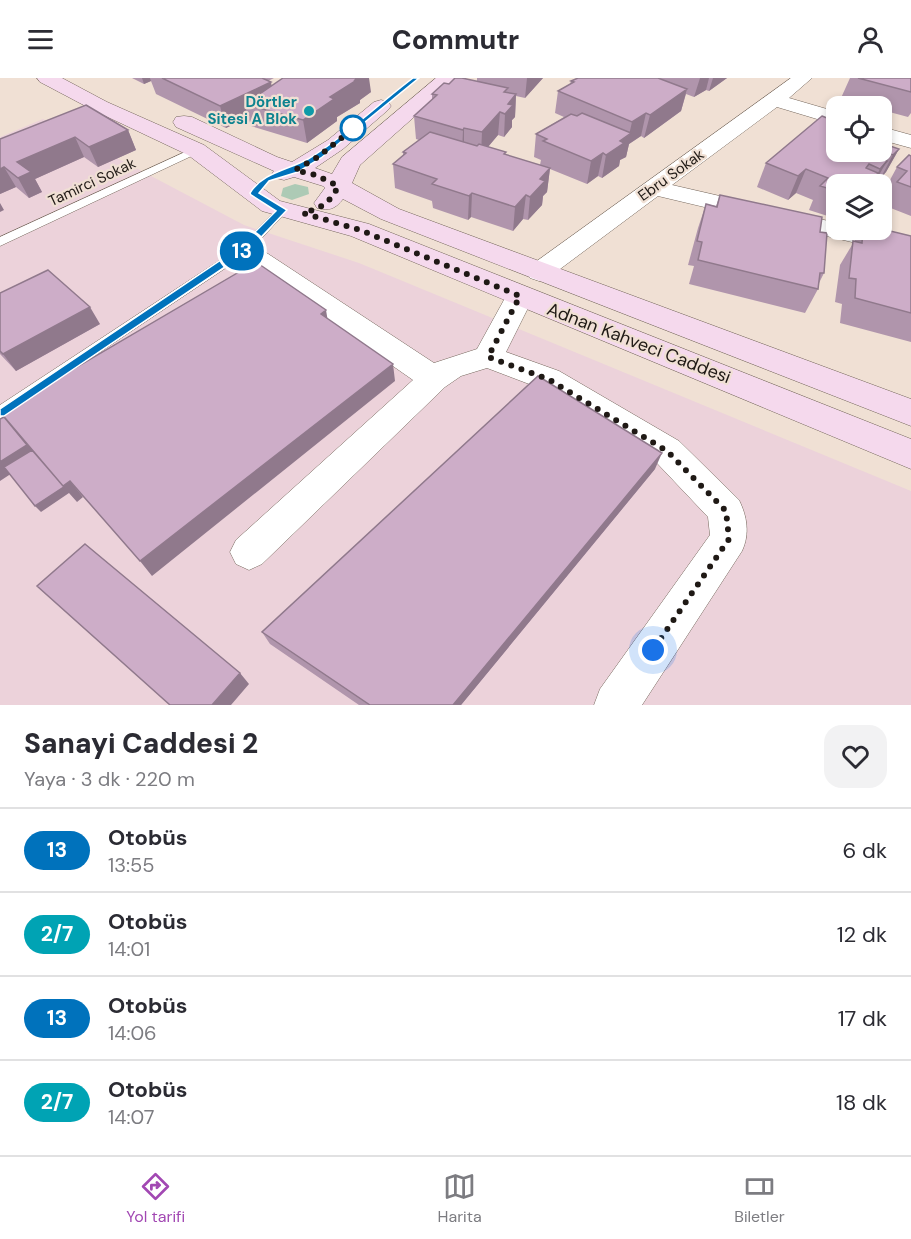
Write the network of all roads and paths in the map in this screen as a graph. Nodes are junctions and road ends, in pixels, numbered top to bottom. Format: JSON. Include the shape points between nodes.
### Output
{"nodes":[{"id":1,"x":46,"y":78,"type":"edge"},
{"id":2,"x":448,"y":78,"type":"edge"},
{"id":3,"x":803,"y":78,"type":"edge"},
{"id":4,"x":397,"y":93,"type":"dead end"},
{"id":5,"x":773,"y":99,"type":"junction"},
{"id":6,"x":100,"y":106,"type":"junction"},
{"id":7,"x":164,"y":113,"type":"dead end"},
{"id":8,"x":77,"y":115,"type":"edge"},
{"id":9,"x":826,"y":116,"type":"edge"},
{"id":10,"x":892,"y":136,"type":"edge"},
{"id":11,"x":911,"y":142,"type":"edge"},
{"id":12,"x":196,"y":150,"type":"junction"},
{"id":13,"x":295,"y":170,"type":"junction"},
{"id":14,"x":338,"y":186,"type":"junction"},
{"id":15,"x":653,"y":188,"type":"junction"},
{"id":16,"x":255,"y":193,"type":"junction"},
{"id":17,"x":292,"y":212,"type":"junction"},
{"id":18,"x":0,"y":242,"type":"edge"},
{"id":19,"x":911,"y":248,"type":"edge"},
{"id":20,"x":244,"y":249,"type":"junction"},
{"id":21,"x":539,"y":272,"type":"junction"},
{"id":22,"x":520,"y":296,"type":"junction"},
{"id":23,"x":488,"y":357,"type":"junction"},
{"id":24,"x":434,"y":379,"type":"junction"},
{"id":25,"x":0,"y":413,"type":"edge"},
{"id":26,"x":911,"y":413,"type":"edge"},
{"id":27,"x":911,"y":453,"type":"edge"},
{"id":28,"x":249,"y":552,"type":"dead end"},
{"id":29,"x":616,"y":705,"type":"edge"}],
"edges":[{"from":1,"to":6,"type":"main road","name":"Adnan Kahveci Caddesi"},
{"from":2,"to":14,"type":"main road","via":[[350,162]]},
{"from":3,"to":5,"type":"street","name":"Ebru Sokak"},
{"from":4,"to":13,"type":"main road","via":[[318,157]]},
{"from":5,"to":9,"type":"street"},
{"from":5,"to":15,"type":"street","name":"Ebru Sokak"},
{"from":6,"to":8,"type":"street"},
{"from":6,"to":12,"type":"main road","name":"Adnan Kahveci Caddesi"},
{"from":7,"to":13,"type":"main road","name":"Adnan Kahveci Caddesi"},
{"from":10,"to":11,"type":"street"},
{"from":12,"to":16,"type":"main road","name":"Adnan Kahveci Caddesi"},
{"from":12,"to":18,"type":"lane","name":"Tamirci Sokak"},
{"from":13,"to":14,"type":"main road","name":"Adnan Kahveci Caddesi"},
{"from":13,"to":16,"type":"main road","via":[[266,180]]},
{"from":14,"to":17,"type":"main road","via":[[329,201],[316,210]]},
{"from":14,"to":21,"type":"main road","name":"Adnan Kahveci Caddesi","via":[[390,214]]},
{"from":15,"to":19,"type":"street"},
{"from":15,"to":21,"type":"street","name":"Ebru Sokak"},
{"from":16,"to":17,"type":"main road","name":"Adnan Kahveci Caddesi","via":[[271,206]]},
{"from":17,"to":20,"type":"lane"},
{"from":17,"to":22,"type":"main road","name":"Adnan Kahveci Caddesi","via":[[360,230]]},
{"from":20,"to":24,"type":"street"},
{"from":20,"to":25,"type":"lane"},
{"from":21,"to":26,"type":"main road","name":"Adnan Kahveci Caddesi"},
{"from":22,"to":23,"type":"street"},
{"from":22,"to":27,"type":"main road","name":"Adnan Kahveci Caddesi"},
{"from":23,"to":24,"type":"street","via":[[450,368]]},
{"from":23,"to":29,"type":"street","via":[[548,379],[667,451],[726,511],[729,539]]},
{"from":24,"to":28,"type":"street"}]}
